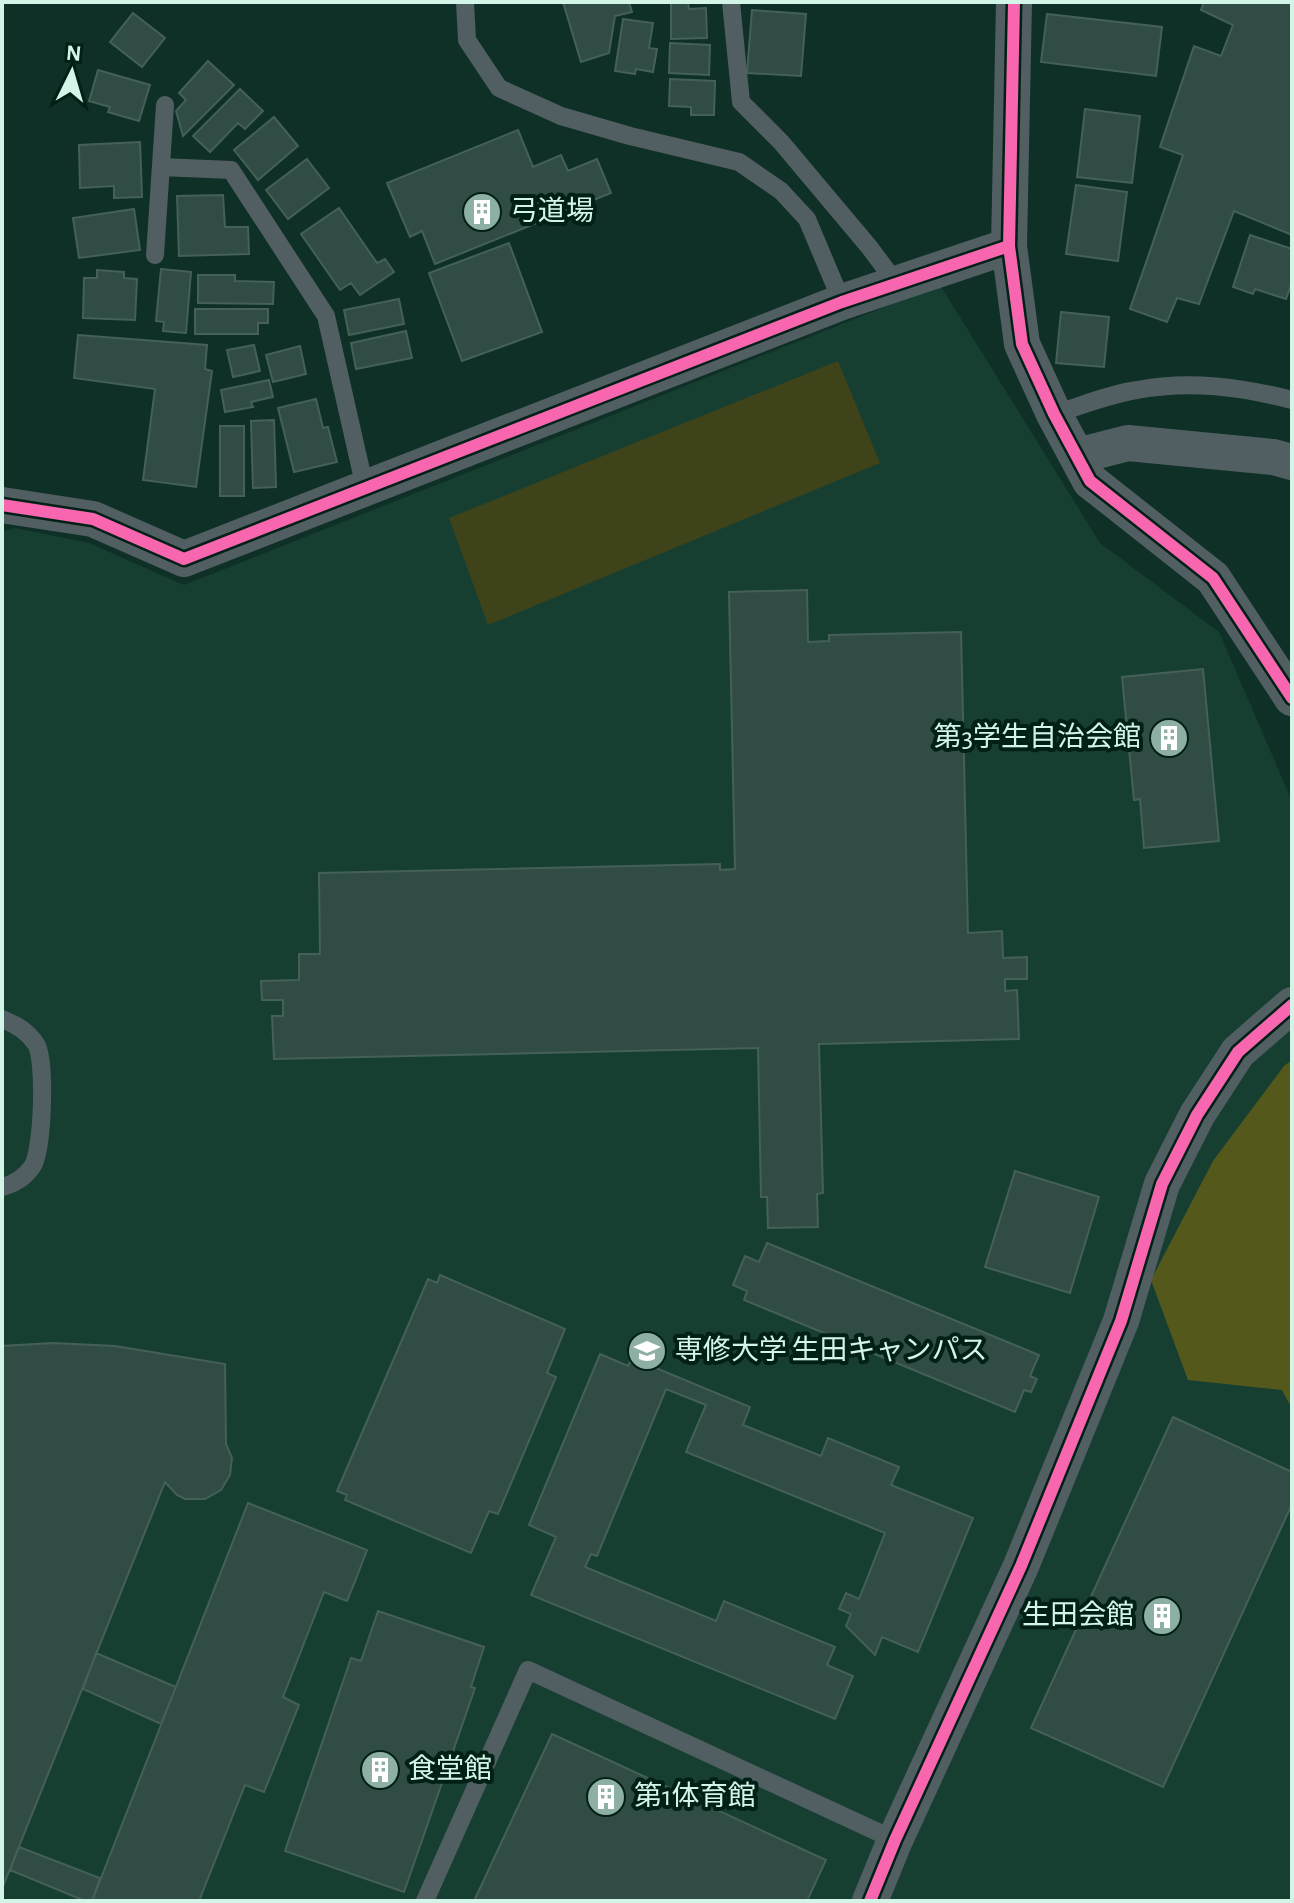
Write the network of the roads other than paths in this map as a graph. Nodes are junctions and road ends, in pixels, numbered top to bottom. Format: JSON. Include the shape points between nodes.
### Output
{"nodes":[{"id":1,"x":465,"y":2,"type":"edge"},
{"id":2,"x":731,"y":2,"type":"edge"},
{"id":3,"x":1014,"y":2,"type":"edge"},
{"id":4,"x":165,"y":105,"type":"dead end"},
{"id":5,"x":161,"y":167,"type":"junction"},
{"id":6,"x":1009,"y":246,"type":"junction"},
{"id":7,"x":155,"y":255,"type":"dead end"},
{"id":8,"x":896,"y":283,"type":"junction"},
{"id":9,"x":842,"y":302,"type":"junction"},
{"id":10,"x":1292,"y":400,"type":"edge"},
{"id":11,"x":1054,"y":414,"type":"junction"},
{"id":12,"x":1077,"y":456,"type":"junction"},
{"id":13,"x":1292,"y":462,"type":"edge"},
{"id":14,"x":365,"y":488,"type":"junction"},
{"id":15,"x":2,"y":505,"type":"edge"},
{"id":16,"x":1292,"y":698,"type":"edge"},
{"id":17,"x":1292,"y":1005,"type":"edge"},
{"id":18,"x":2,"y":1019,"type":"edge"},
{"id":19,"x":2,"y":1187,"type":"edge"},
{"id":20,"x":895,"y":1840,"type":"junction"},
{"id":21,"x":425,"y":1901,"type":"edge"},
{"id":22,"x":870,"y":1901,"type":"edge"}],
"edges":[{"from":1,"to":9,"type":"lane","via":[[467,40],[499,88],[561,116],[739,162],[781,191],[807,219]]},
{"from":2,"to":8,"type":"lane","via":[[741,102],[791,154]]},
{"from":3,"to":6,"type":"street"},
{"from":4,"to":5,"type":"lane"},
{"from":5,"to":7,"type":"lane"},
{"from":5,"to":14,"type":"lane","via":[[231,170],[326,316]]},
{"from":6,"to":8,"type":"street"},
{"from":6,"to":11,"type":"street","via":[[1022,344]]},
{"from":8,"to":9,"type":"street"},
{"from":9,"to":14,"type":"street"},
{"from":10,"to":11,"type":"lane","via":[[1194,384],[1136,390]]},
{"from":11,"to":12,"type":"street"},
{"from":12,"to":13,"type":"street","via":[[1128,443]]},
{"from":12,"to":16,"type":"street","via":[[1090,481],[1213,578]]},
{"from":14,"to":15,"type":"street","via":[[184,559],[93,519]]},
{"from":17,"to":20,"type":"street","via":[[1238,1052],[1197,1115],[1162,1184],[1121,1321],[1033,1538]]},
{"from":18,"to":19,"type":"lane","via":[[20,1026],[38,1047],[44,1104],[34,1165]]},
{"from":20,"to":21,"type":"lane","via":[[528,1670]]},
{"from":20,"to":22,"type":"street"}]}
